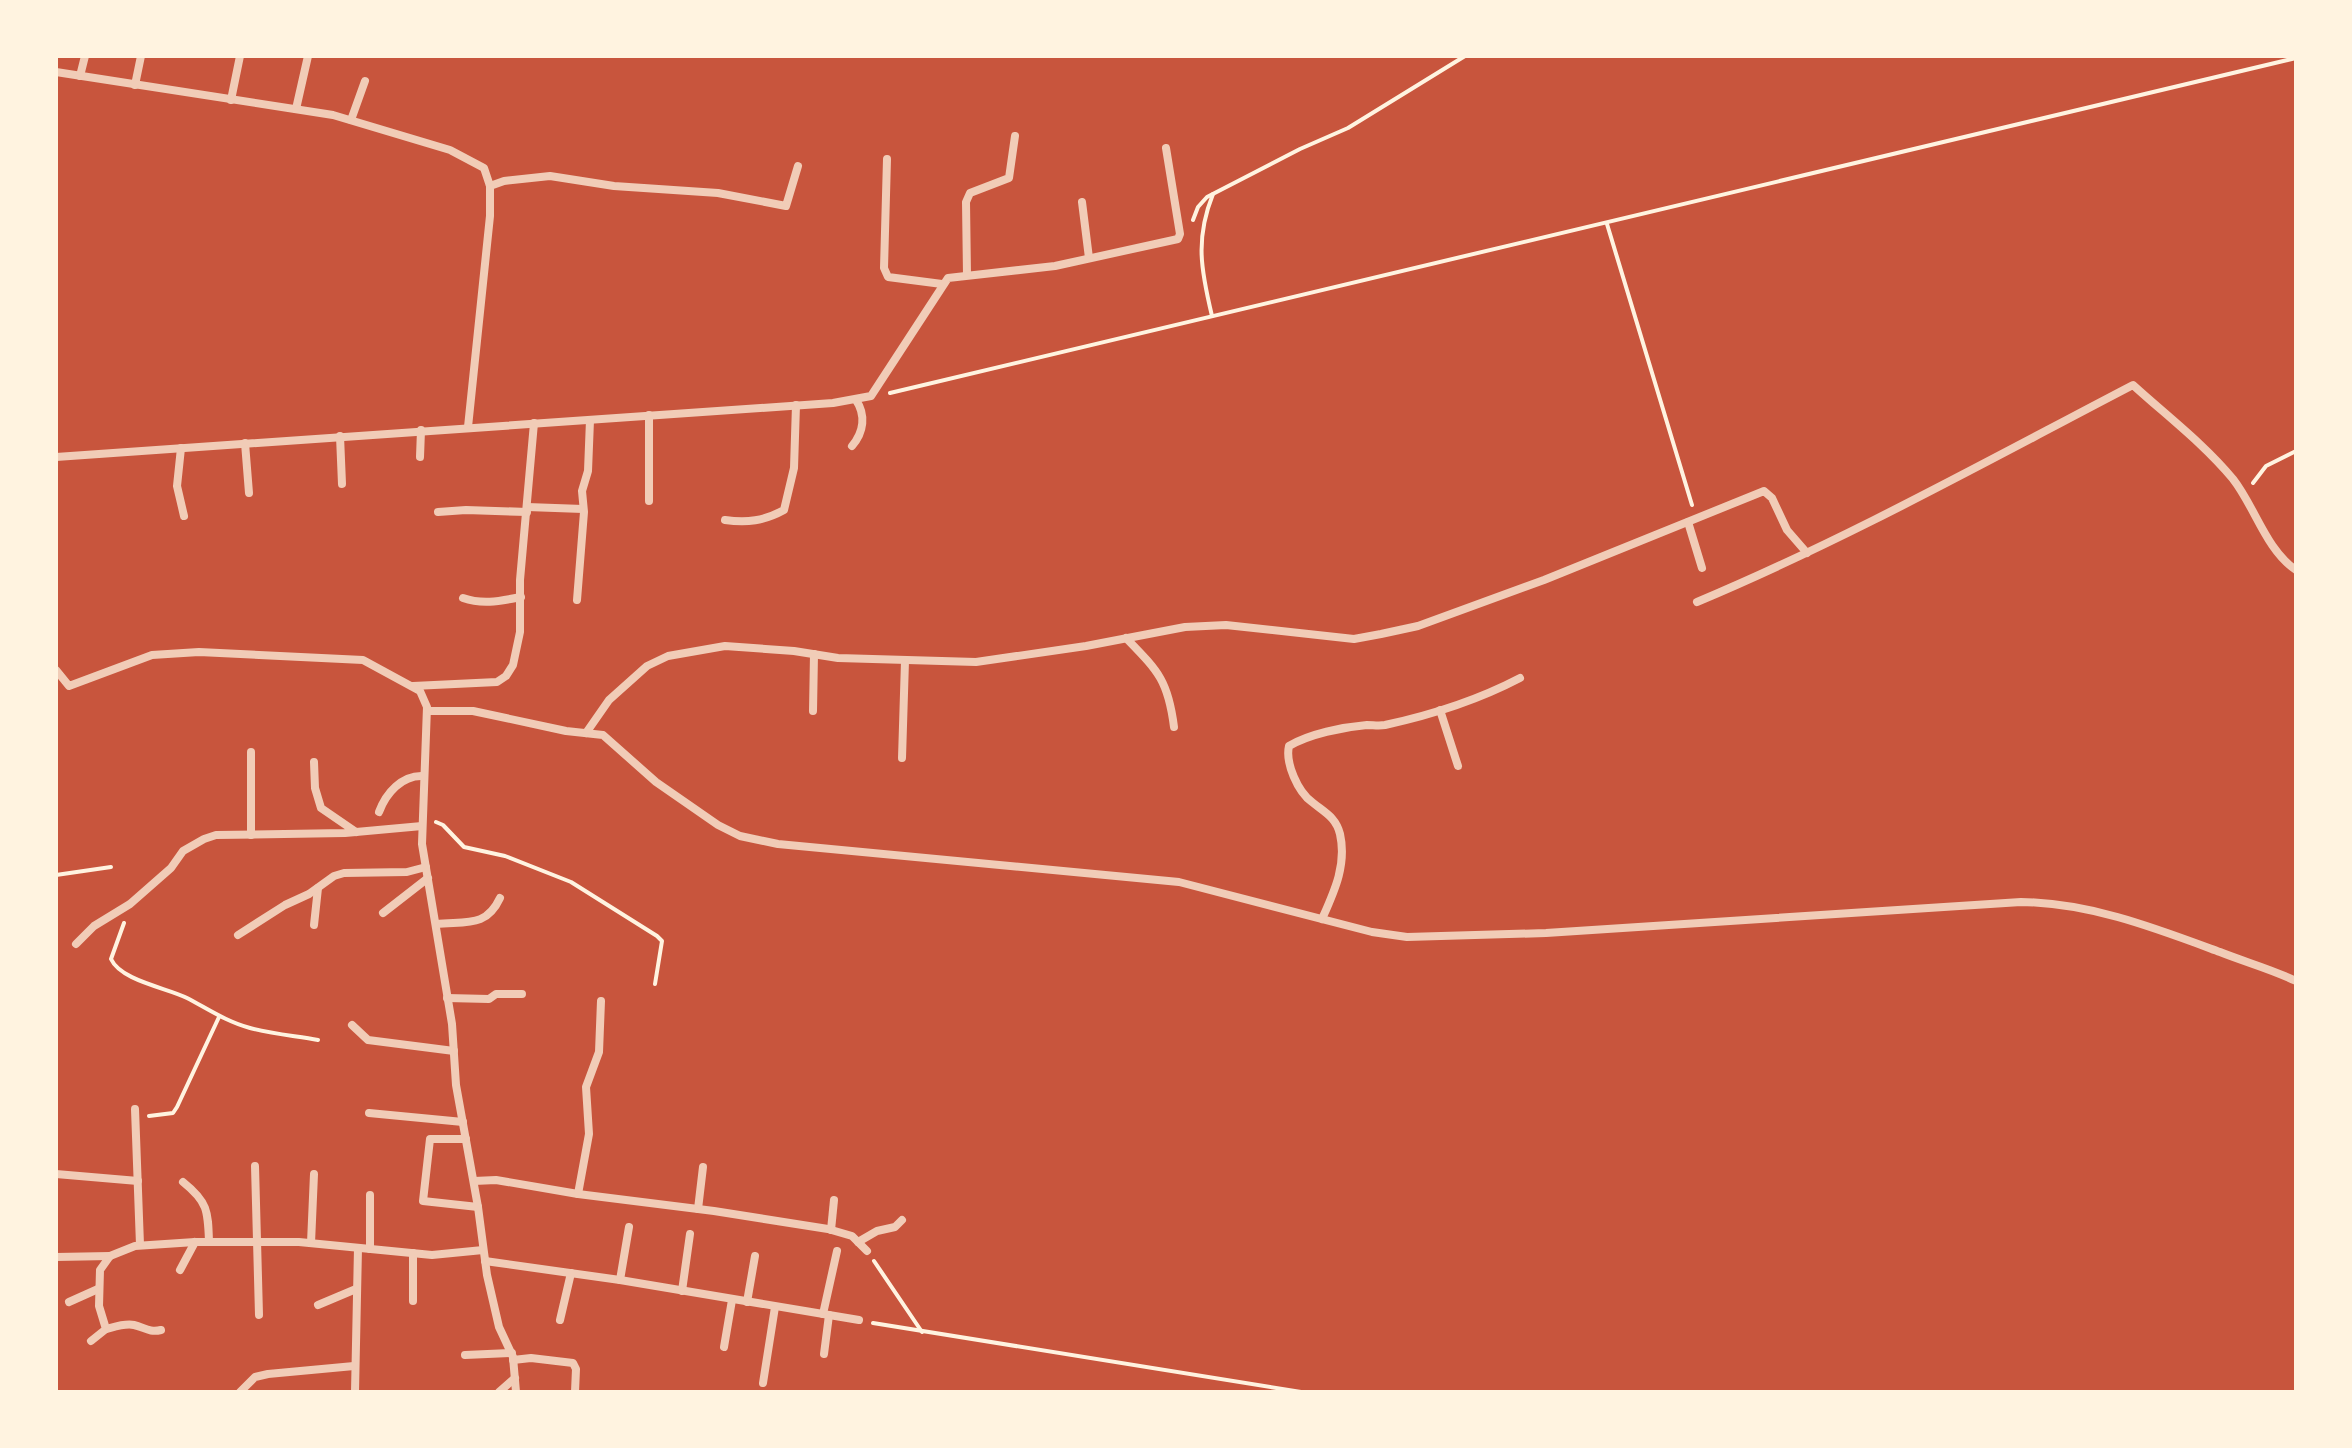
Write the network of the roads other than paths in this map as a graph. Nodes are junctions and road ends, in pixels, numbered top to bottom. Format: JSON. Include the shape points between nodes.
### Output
{"nodes":[{"id":1,"x":85,"y":56,"type":"edge"},
{"id":2,"x":141,"y":56,"type":"edge"},
{"id":3,"x":240,"y":56,"type":"edge"},
{"id":4,"x":308,"y":56,"type":"edge"},
{"id":5,"x":56,"y":72,"type":"edge"},
{"id":6,"x":80,"y":76,"type":"junction"},
{"id":7,"x":365,"y":81,"type":"dead end"},
{"id":8,"x":135,"y":85,"type":"junction"},
{"id":9,"x":231,"y":100,"type":"junction"},
{"id":10,"x":296,"y":109,"type":"junction"},
{"id":11,"x":351,"y":120,"type":"junction"},
{"id":12,"x":1015,"y":136,"type":"dead end"},
{"id":13,"x":1166,"y":148,"type":"dead end"},
{"id":14,"x":887,"y":159,"type":"dead end"},
{"id":15,"x":798,"y":166,"type":"dead end"},
{"id":16,"x":490,"y":186,"type":"junction"},
{"id":17,"x":1082,"y":202,"type":"dead end"},
{"id":18,"x":1089,"y":258,"type":"junction"},
{"id":19,"x":967,"y":275,"type":"junction"},
{"id":20,"x":942,"y":284,"type":"junction"},
{"id":21,"x":856,"y":400,"type":"junction"},
{"id":22,"x":796,"y":405,"type":"junction"},
{"id":23,"x":649,"y":415,"type":"junction"},
{"id":24,"x":590,"y":420,"type":"junction"},
{"id":25,"x":534,"y":423,"type":"junction"},
{"id":26,"x":468,"y":427,"type":"junction"},
{"id":27,"x":421,"y":430,"type":"junction"},
{"id":28,"x":340,"y":436,"type":"junction"},
{"id":29,"x":245,"y":443,"type":"junction"},
{"id":30,"x":852,"y":446,"type":"dead end"},
{"id":31,"x":181,"y":448,"type":"junction"},
{"id":32,"x":56,"y":457,"type":"edge"},
{"id":33,"x":420,"y":457,"type":"dead end"},
{"id":34,"x":342,"y":484,"type":"dead end"},
{"id":35,"x":249,"y":493,"type":"dead end"},
{"id":36,"x":649,"y":501,"type":"dead end"},
{"id":37,"x":583,"y":509,"type":"junction"},
{"id":38,"x":527,"y":510,"type":"junction"},
{"id":39,"x":438,"y":512,"type":"dead end"},
{"id":40,"x":184,"y":516,"type":"dead end"},
{"id":41,"x":725,"y":520,"type":"dead end"},
{"id":42,"x":1692,"y":521,"type":"junction"},
{"id":43,"x":1807,"y":553,"type":"junction"},
{"id":44,"x":1702,"y":568,"type":"dead end"},
{"id":45,"x":2296,"y":570,"type":"edge"},
{"id":46,"x":521,"y":597,"type":"junction"},
{"id":47,"x":463,"y":598,"type":"dead end"},
{"id":48,"x":577,"y":600,"type":"dead end"},
{"id":49,"x":1697,"y":602,"type":"dead end"},
{"id":50,"x":1126,"y":638,"type":"junction"},
{"id":51,"x":814,"y":654,"type":"junction"},
{"id":52,"x":905,"y":661,"type":"junction"},
{"id":53,"x":56,"y":670,"type":"edge"},
{"id":54,"x":1520,"y":678,"type":"dead end"},
{"id":55,"x":412,"y":686,"type":"junction"},
{"id":56,"x":1440,"y":710,"type":"junction"},
{"id":57,"x":427,"y":711,"type":"junction"},
{"id":58,"x":813,"y":711,"type":"dead end"},
{"id":59,"x":1174,"y":727,"type":"dead end"},
{"id":60,"x":586,"y":733,"type":"junction"},
{"id":61,"x":251,"y":752,"type":"dead end"},
{"id":62,"x":902,"y":758,"type":"dead end"},
{"id":63,"x":314,"y":762,"type":"dead end"},
{"id":64,"x":1458,"y":766,"type":"dead end"},
{"id":65,"x":423,"y":776,"type":"junction"},
{"id":66,"x":379,"y":812,"type":"dead end"},
{"id":67,"x":422,"y":826,"type":"junction"},
{"id":68,"x":356,"y":832,"type":"junction"},
{"id":69,"x":251,"y":835,"type":"junction"},
{"id":70,"x":426,"y":867,"type":"junction"},
{"id":71,"x":428,"y":878,"type":"junction"},
{"id":72,"x":318,"y":888,"type":"junction"},
{"id":73,"x":500,"y":898,"type":"dead end"},
{"id":74,"x":383,"y":913,"type":"dead end"},
{"id":75,"x":1322,"y":919,"type":"junction"},
{"id":76,"x":436,"y":924,"type":"junction"},
{"id":77,"x":314,"y":925,"type":"dead end"},
{"id":78,"x":238,"y":935,"type":"dead end"},
{"id":79,"x":76,"y":944,"type":"dead end"},
{"id":80,"x":2296,"y":981,"type":"edge"},
{"id":81,"x":522,"y":994,"type":"dead end"},
{"id":82,"x":447,"y":998,"type":"junction"},
{"id":83,"x":601,"y":1001,"type":"dead end"},
{"id":84,"x":352,"y":1025,"type":"dead end"},
{"id":85,"x":454,"y":1051,"type":"junction"},
{"id":86,"x":135,"y":1109,"type":"dead end"},
{"id":87,"x":369,"y":1113,"type":"dead end"},
{"id":88,"x":463,"y":1122,"type":"junction"},
{"id":89,"x":466,"y":1139,"type":"junction"},
{"id":90,"x":255,"y":1166,"type":"dead end"},
{"id":91,"x":703,"y":1167,"type":"dead end"},
{"id":92,"x":56,"y":1174,"type":"edge"},
{"id":93,"x":314,"y":1174,"type":"dead end"},
{"id":94,"x":138,"y":1181,"type":"junction"},
{"id":95,"x":474,"y":1181,"type":"junction"},
{"id":96,"x":183,"y":1182,"type":"dead end"},
{"id":97,"x":578,"y":1194,"type":"junction"},
{"id":98,"x":370,"y":1195,"type":"dead end"},
{"id":99,"x":834,"y":1200,"type":"dead end"},
{"id":100,"x":478,"y":1207,"type":"junction"},
{"id":101,"x":698,"y":1209,"type":"junction"},
{"id":102,"x":902,"y":1220,"type":"dead end"},
{"id":103,"x":629,"y":1227,"type":"dead end"},
{"id":104,"x":831,"y":1230,"type":"junction"},
{"id":105,"x":690,"y":1234,"type":"dead end"},
{"id":106,"x":195,"y":1242,"type":"junction"},
{"id":107,"x":209,"y":1242,"type":"junction"},
{"id":108,"x":258,"y":1242,"type":"junction"},
{"id":109,"x":858,"y":1242,"type":"junction"},
{"id":110,"x":311,"y":1243,"type":"junction"},
{"id":111,"x":140,"y":1245,"type":"junction"},
{"id":112,"x":358,"y":1248,"type":"junction"},
{"id":113,"x":370,"y":1249,"type":"junction"},
{"id":114,"x":483,"y":1250,"type":"junction"},
{"id":115,"x":837,"y":1251,"type":"dead end"},
{"id":116,"x":867,"y":1251,"type":"road end"},
{"id":117,"x":413,"y":1253,"type":"junction"},
{"id":118,"x":110,"y":1256,"type":"junction"},
{"id":119,"x":755,"y":1256,"type":"dead end"},
{"id":120,"x":56,"y":1257,"type":"edge"},
{"id":121,"x":485,"y":1261,"type":"junction"},
{"id":122,"x":180,"y":1270,"type":"dead end"},
{"id":123,"x":571,"y":1273,"type":"junction"},
{"id":124,"x":620,"y":1280,"type":"junction"},
{"id":125,"x":98,"y":1289,"type":"junction"},
{"id":126,"x":356,"y":1289,"type":"junction"},
{"id":127,"x":682,"y":1291,"type":"junction"},
{"id":128,"x":732,"y":1300,"type":"junction"},
{"id":129,"x":413,"y":1301,"type":"dead end"},
{"id":130,"x":69,"y":1302,"type":"dead end"},
{"id":131,"x":747,"y":1302,"type":"junction"},
{"id":132,"x":318,"y":1305,"type":"dead end"},
{"id":133,"x":775,"y":1307,"type":"junction"},
{"id":134,"x":259,"y":1315,"type":"dead end"},
{"id":135,"x":826,"y":1315,"type":"junction"},
{"id":136,"x":560,"y":1320,"type":"dead end"},
{"id":137,"x":859,"y":1320,"type":"road end"},
{"id":138,"x":106,"y":1329,"type":"junction"},
{"id":139,"x":161,"y":1330,"type":"dead end"},
{"id":140,"x":91,"y":1341,"type":"dead end"},
{"id":141,"x":724,"y":1347,"type":"dead end"},
{"id":142,"x":824,"y":1354,"type":"dead end"},
{"id":143,"x":465,"y":1355,"type":"dead end"},
{"id":144,"x":512,"y":1357,"type":"junction"},
{"id":145,"x":354,"y":1366,"type":"junction"},
{"id":146,"x":515,"y":1378,"type":"junction"},
{"id":147,"x":763,"y":1383,"type":"dead end"},
{"id":148,"x":240,"y":1392,"type":"edge"},
{"id":149,"x":355,"y":1392,"type":"edge"},
{"id":150,"x":499,"y":1392,"type":"edge"},
{"id":151,"x":516,"y":1392,"type":"edge"},
{"id":152,"x":575,"y":1392,"type":"edge"}],
"edges":[{"from":1,"to":6,"type":"street"},
{"from":2,"to":8,"type":"street"},
{"from":3,"to":9,"type":"street"},
{"from":4,"to":10,"type":"street"},
{"from":5,"to":6,"type":"street"},
{"from":6,"to":8,"type":"street"},
{"from":7,"to":11,"type":"street"},
{"from":8,"to":9,"type":"street"},
{"from":9,"to":10,"type":"street"},
{"from":10,"to":11,"type":"street"},
{"from":11,"to":16,"type":"street","via":[[450,150],[484,168]]},
{"from":12,"to":19,"type":"street","via":[[1009,178],[970,193],[966,202]]},
{"from":13,"to":18,"type":"street","via":[[1178,239]]},
{"from":14,"to":20,"type":"street","via":[[884,268],[888,277]]},
{"from":15,"to":16,"type":"street","via":[[786,206],[718,193],[550,176]]},
{"from":16,"to":26,"type":"street"},
{"from":17,"to":18,"type":"street"},
{"from":18,"to":19,"type":"street"},
{"from":19,"to":20,"type":"street"},
{"from":20,"to":21,"type":"street","via":[[871,396]]},
{"from":21,"to":22,"type":"street"},
{"from":21,"to":30,"type":"street","via":[[863,424]]},
{"from":22,"to":23,"type":"street"},
{"from":22,"to":41,"type":"street","via":[[794,468],[784,510],[770,518]]},
{"from":23,"to":24,"type":"street"},
{"from":23,"to":36,"type":"street"},
{"from":24,"to":25,"type":"street"},
{"from":24,"to":37,"type":"street"},
{"from":25,"to":26,"type":"street"},
{"from":25,"to":38,"type":"street"},
{"from":26,"to":27,"type":"street"},
{"from":27,"to":28,"type":"street"},
{"from":27,"to":33,"type":"street"},
{"from":28,"to":29,"type":"street"},
{"from":28,"to":34,"type":"street"},
{"from":29,"to":31,"type":"street"},
{"from":29,"to":35,"type":"street"},
{"from":31,"to":32,"type":"street"},
{"from":31,"to":40,"type":"street","via":[[177,486]]},
{"from":37,"to":38,"type":"street"},
{"from":37,"to":48,"type":"street"},
{"from":38,"to":39,"type":"street"},
{"from":38,"to":46,"type":"street"},
{"from":42,"to":43,"type":"street","via":[[1764,491]]},
{"from":42,"to":44,"type":"street"},
{"from":42,"to":50,"type":"street","via":[[1463,610],[1381,634],[1354,639],[1226,625]]},
{"from":43,"to":45,"type":"street","via":[[2133,385],[2192,434],[2242,493],[2282,561]]},
{"from":43,"to":49,"type":"street"},
{"from":46,"to":47,"type":"street","via":[[495,603]]},
{"from":46,"to":55,"type":"street","via":[[518,651],[506,676],[497,682]]},
{"from":50,"to":52,"type":"street","via":[[976,662]]},
{"from":50,"to":59,"type":"street","via":[[1163,681]]},
{"from":51,"to":52,"type":"street"},
{"from":51,"to":58,"type":"street"},
{"from":51,"to":60,"type":"street","via":[[725,646],[668,656],[621,688]]},
{"from":52,"to":62,"type":"street"},
{"from":53,"to":55,"type":"street","via":[[69,686],[152,655],[262,654],[363,660]]},
{"from":54,"to":56,"type":"street","via":[[1487,696]]},
{"from":55,"to":57,"type":"street","via":[[420,691]]},
{"from":56,"to":64,"type":"street"},
{"from":56,"to":75,"type":"street","via":[[1289,746],[1287,754],[1300,787],[1331,817],[1341,836],[1339,883]]},
{"from":57,"to":60,"type":"street","via":[[473,711]]},
{"from":57,"to":65,"type":"street"},
{"from":60,"to":75,"type":"street","via":[[603,735],[656,782],[740,836],[1179,882]]},
{"from":61,"to":69,"type":"street"},
{"from":63,"to":68,"type":"street","via":[[321,808]]},
{"from":65,"to":66,"type":"street","via":[[411,775],[402,782],[383,800]]},
{"from":65,"to":67,"type":"street"},
{"from":67,"to":68,"type":"street"},
{"from":67,"to":70,"type":"street"},
{"from":68,"to":69,"type":"street"},
{"from":69,"to":79,"type":"street","via":[[216,835],[192,844],[171,868]]},
{"from":70,"to":71,"type":"street"},
{"from":70,"to":72,"type":"street","via":[[344,873]]},
{"from":71,"to":74,"type":"street"},
{"from":71,"to":76,"type":"street"},
{"from":72,"to":77,"type":"street"},
{"from":72,"to":78,"type":"street"},
{"from":73,"to":76,"type":"street","via":[[484,919]]},
{"from":75,"to":80,"type":"street","via":[[1407,937],[2050,903],[2155,928]]},
{"from":76,"to":82,"type":"street"},
{"from":81,"to":82,"type":"street"},
{"from":82,"to":85,"type":"street"},
{"from":83,"to":97,"type":"street","via":[[599,1052],[586,1087],[589,1134]]},
{"from":84,"to":85,"type":"street","via":[[368,1040]]},
{"from":85,"to":88,"type":"street"},
{"from":86,"to":94,"type":"street"},
{"from":87,"to":88,"type":"street"},
{"from":88,"to":89,"type":"street"},
{"from":89,"to":95,"type":"street"},
{"from":89,"to":100,"type":"street","via":[[430,1139],[423,1201]]},
{"from":90,"to":108,"type":"street"},
{"from":91,"to":101,"type":"street"},
{"from":92,"to":94,"type":"street"},
{"from":93,"to":110,"type":"street"},
{"from":94,"to":111,"type":"street"},
{"from":95,"to":97,"type":"street"},
{"from":95,"to":100,"type":"street"},
{"from":96,"to":107,"type":"street","via":[[208,1210]]},
{"from":97,"to":101,"type":"street"},
{"from":98,"to":113,"type":"street"},
{"from":99,"to":104,"type":"street"},
{"from":100,"to":114,"type":"street"},
{"from":101,"to":104,"type":"street"},
{"from":102,"to":109,"type":"street"},
{"from":103,"to":124,"type":"street"},
{"from":104,"to":109,"type":"street"},
{"from":105,"to":127,"type":"street"},
{"from":106,"to":107,"type":"street"},
{"from":106,"to":111,"type":"street"},
{"from":106,"to":122,"type":"street"},
{"from":107,"to":108,"type":"street"},
{"from":108,"to":110,"type":"street"},
{"from":108,"to":134,"type":"street"},
{"from":109,"to":116,"type":"street"},
{"from":110,"to":112,"type":"street"},
{"from":111,"to":118,"type":"street"},
{"from":112,"to":113,"type":"street"},
{"from":112,"to":126,"type":"street"},
{"from":113,"to":117,"type":"street"},
{"from":114,"to":117,"type":"street"},
{"from":114,"to":121,"type":"street"},
{"from":115,"to":135,"type":"street"},
{"from":117,"to":129,"type":"street"},
{"from":118,"to":120,"type":"street"},
{"from":118,"to":125,"type":"street","via":[[100,1270]]},
{"from":119,"to":131,"type":"street"},
{"from":121,"to":123,"type":"street"},
{"from":121,"to":144,"type":"street","via":[[499,1327]]},
{"from":123,"to":124,"type":"street"},
{"from":123,"to":136,"type":"street"},
{"from":124,"to":127,"type":"street"},
{"from":125,"to":130,"type":"street"},
{"from":125,"to":138,"type":"street"},
{"from":126,"to":132,"type":"street"},
{"from":126,"to":145,"type":"street"},
{"from":127,"to":128,"type":"street"},
{"from":128,"to":131,"type":"street"},
{"from":128,"to":141,"type":"street"},
{"from":131,"to":133,"type":"street"},
{"from":133,"to":135,"type":"street"},
{"from":133,"to":147,"type":"street"},
{"from":135,"to":137,"type":"street"},
{"from":135,"to":142,"type":"street"},
{"from":138,"to":139,"type":"street","via":[[137,1325]]},
{"from":138,"to":140,"type":"street"},
{"from":143,"to":144,"type":"street"},
{"from":144,"to":146,"type":"street"},
{"from":144,"to":152,"type":"street","via":[[573,1363]]},
{"from":145,"to":148,"type":"street","via":[[268,1374],[255,1377]]},
{"from":145,"to":149,"type":"street"},
{"from":146,"to":150,"type":"street"},
{"from":146,"to":151,"type":"street"}]}
